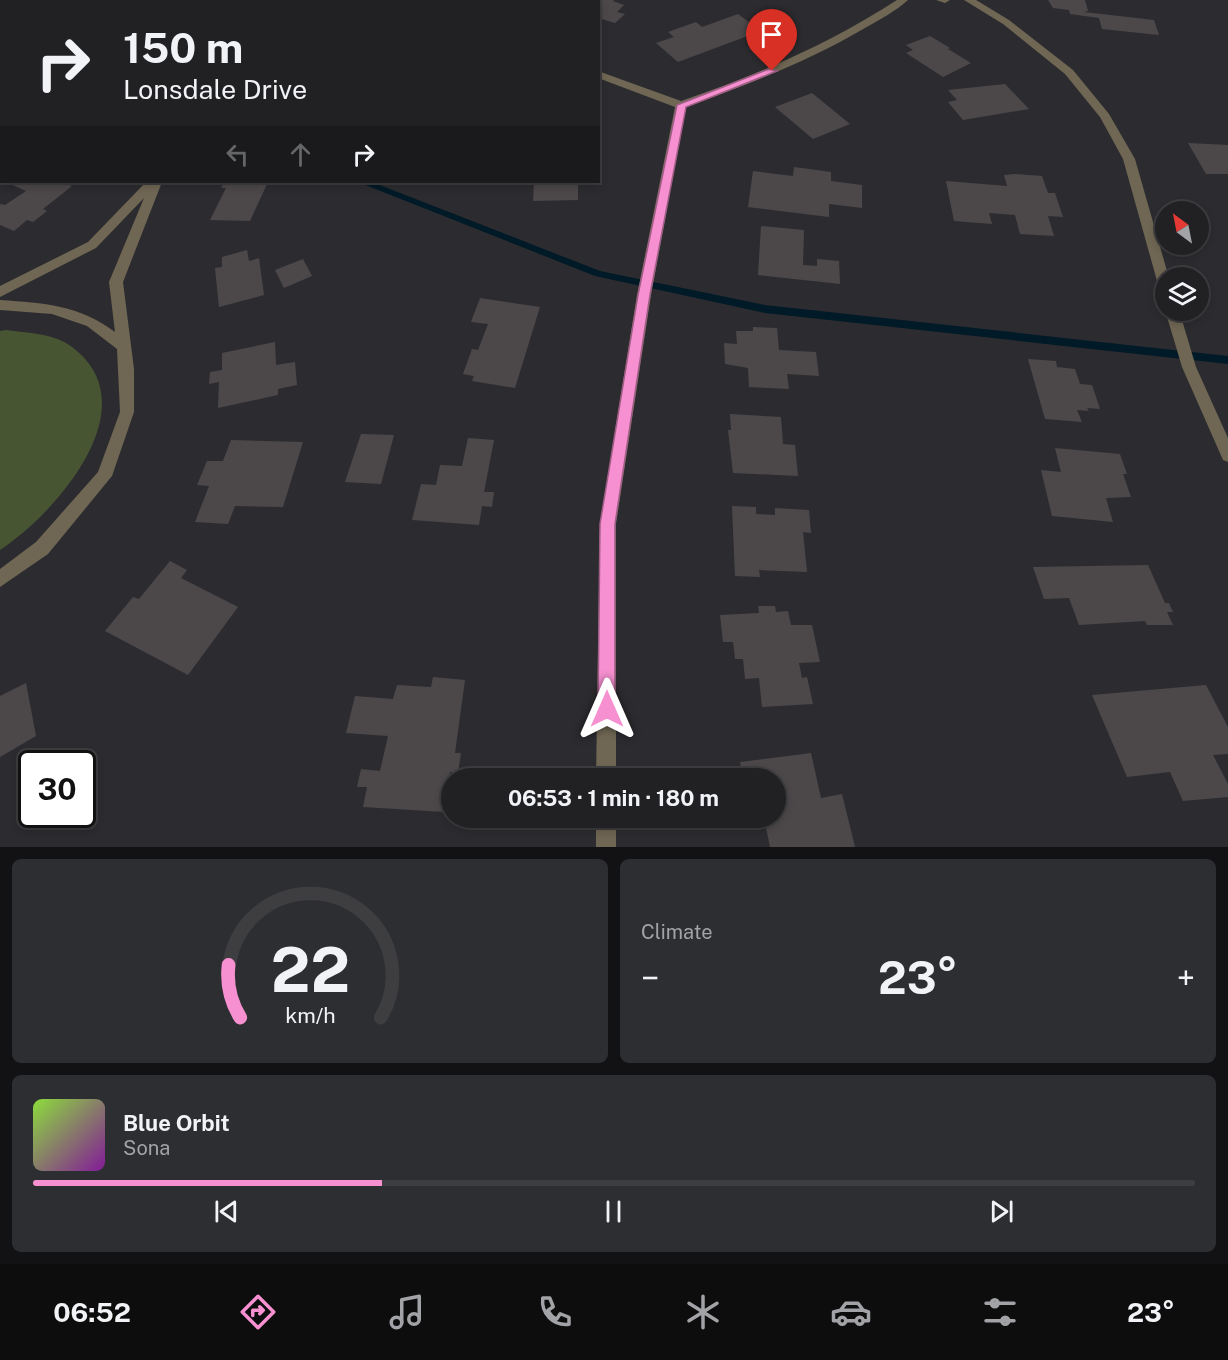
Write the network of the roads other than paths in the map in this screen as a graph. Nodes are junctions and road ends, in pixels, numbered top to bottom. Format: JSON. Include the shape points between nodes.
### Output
{"nodes":[{"id":1,"x":903,"y":0,"type":"edge"},
{"id":2,"x":969,"y":0,"type":"edge"},
{"id":3,"x":600,"y":75,"type":"edge"},
{"id":4,"x":681,"y":105,"type":"junction"},
{"id":5,"x":153,"y":183,"type":"edge"},
{"id":6,"x":154,"y":183,"type":"edge"},
{"id":7,"x":1160,"y":267,"type":"edge"},
{"id":8,"x":0,"y":292,"type":"edge"},
{"id":9,"x":0,"y":305,"type":"edge"},
{"id":10,"x":1175,"y":321,"type":"edge"},
{"id":11,"x":124,"y":346,"type":"junction"},
{"id":12,"x":1228,"y":455,"type":"edge"},
{"id":13,"x":0,"y":579,"type":"edge"},
{"id":14,"x":606,"y":768,"type":"edge"},
{"id":15,"x":606,"y":828,"type":"edge"},
{"id":16,"x":606,"y":847,"type":"edge"}],
"edges":[{"from":1,"to":4,"type":"street","via":[[858,29],[789,64]]},
{"from":2,"to":7,"type":"street","via":[[1006,22],[1069,72],[1105,116],[1129,159]]},
{"from":3,"to":4,"type":"street"},
{"from":4,"to":14,"type":"street","via":[[644,295],[608,524]]},
{"from":5,"to":8,"type":"street","via":[[92,245]]},
{"from":6,"to":11,"type":"street","via":[[116,282]]},
{"from":9,"to":11,"type":"street","via":[[52,309],[92,322]]},
{"from":10,"to":12,"type":"street","via":[[1189,367]]},
{"from":11,"to":13,"type":"street","via":[[127,412],[104,476],[42,548]]},
{"from":15,"to":16,"type":"street"}]}
